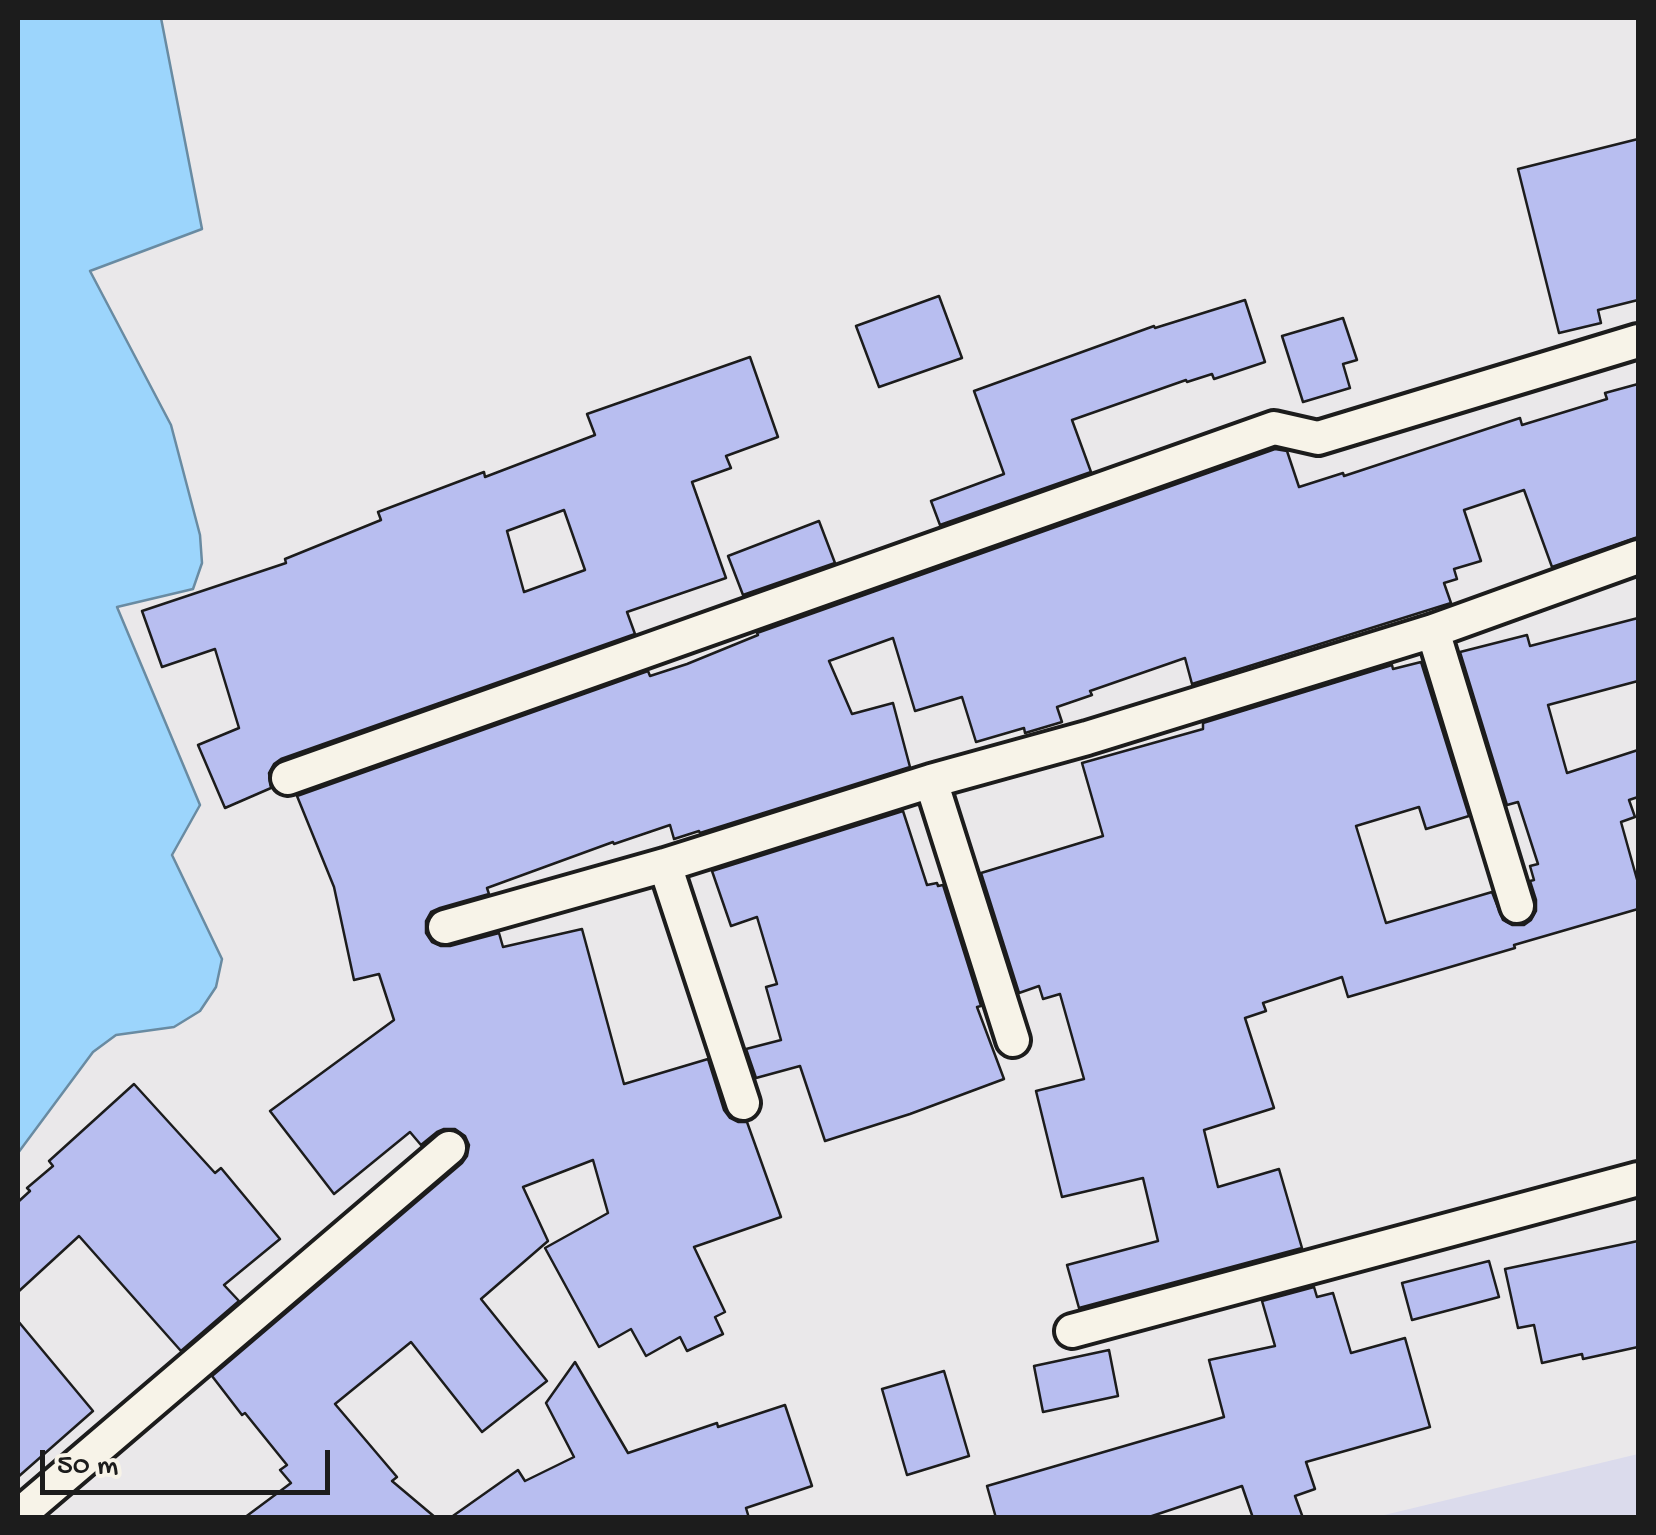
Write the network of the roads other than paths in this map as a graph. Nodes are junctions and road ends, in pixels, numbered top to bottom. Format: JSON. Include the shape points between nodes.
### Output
{"nodes":[{"id":1,"x":1638,"y":341,"type":"edge"},
{"id":2,"x":1638,"y":557,"type":"edge"},
{"id":3,"x":1433,"y":632,"type":"junction"},
{"id":4,"x":288,"y":778,"type":"dead end"},
{"id":5,"x":931,"y":782,"type":"junction"},
{"id":6,"x":665,"y":865,"type":"junction"},
{"id":7,"x":1518,"y":906,"type":"dead end"},
{"id":8,"x":445,"y":927,"type":"dead end"},
{"id":9,"x":1013,"y":1040,"type":"dead end"},
{"id":10,"x":743,"y":1104,"type":"dead end"},
{"id":11,"x":449,"y":1148,"type":"dead end"},
{"id":12,"x":1638,"y":1179,"type":"edge"},
{"id":13,"x":1072,"y":1331,"type":"dead end"},
{"id":14,"x":18,"y":1516,"type":"edge"}],
"edges":[{"from":1,"to":4,"type":"street","via":[[1318,438],[1274,428]]},
{"from":2,"to":3,"type":"street"},
{"from":3,"to":5,"type":"street"},
{"from":3,"to":7,"type":"street"},
{"from":5,"to":6,"type":"street"},
{"from":5,"to":9,"type":"street"},
{"from":6,"to":8,"type":"street"},
{"from":6,"to":10,"type":"street"},
{"from":11,"to":14,"type":"street"},
{"from":12,"to":13,"type":"street"}]}
